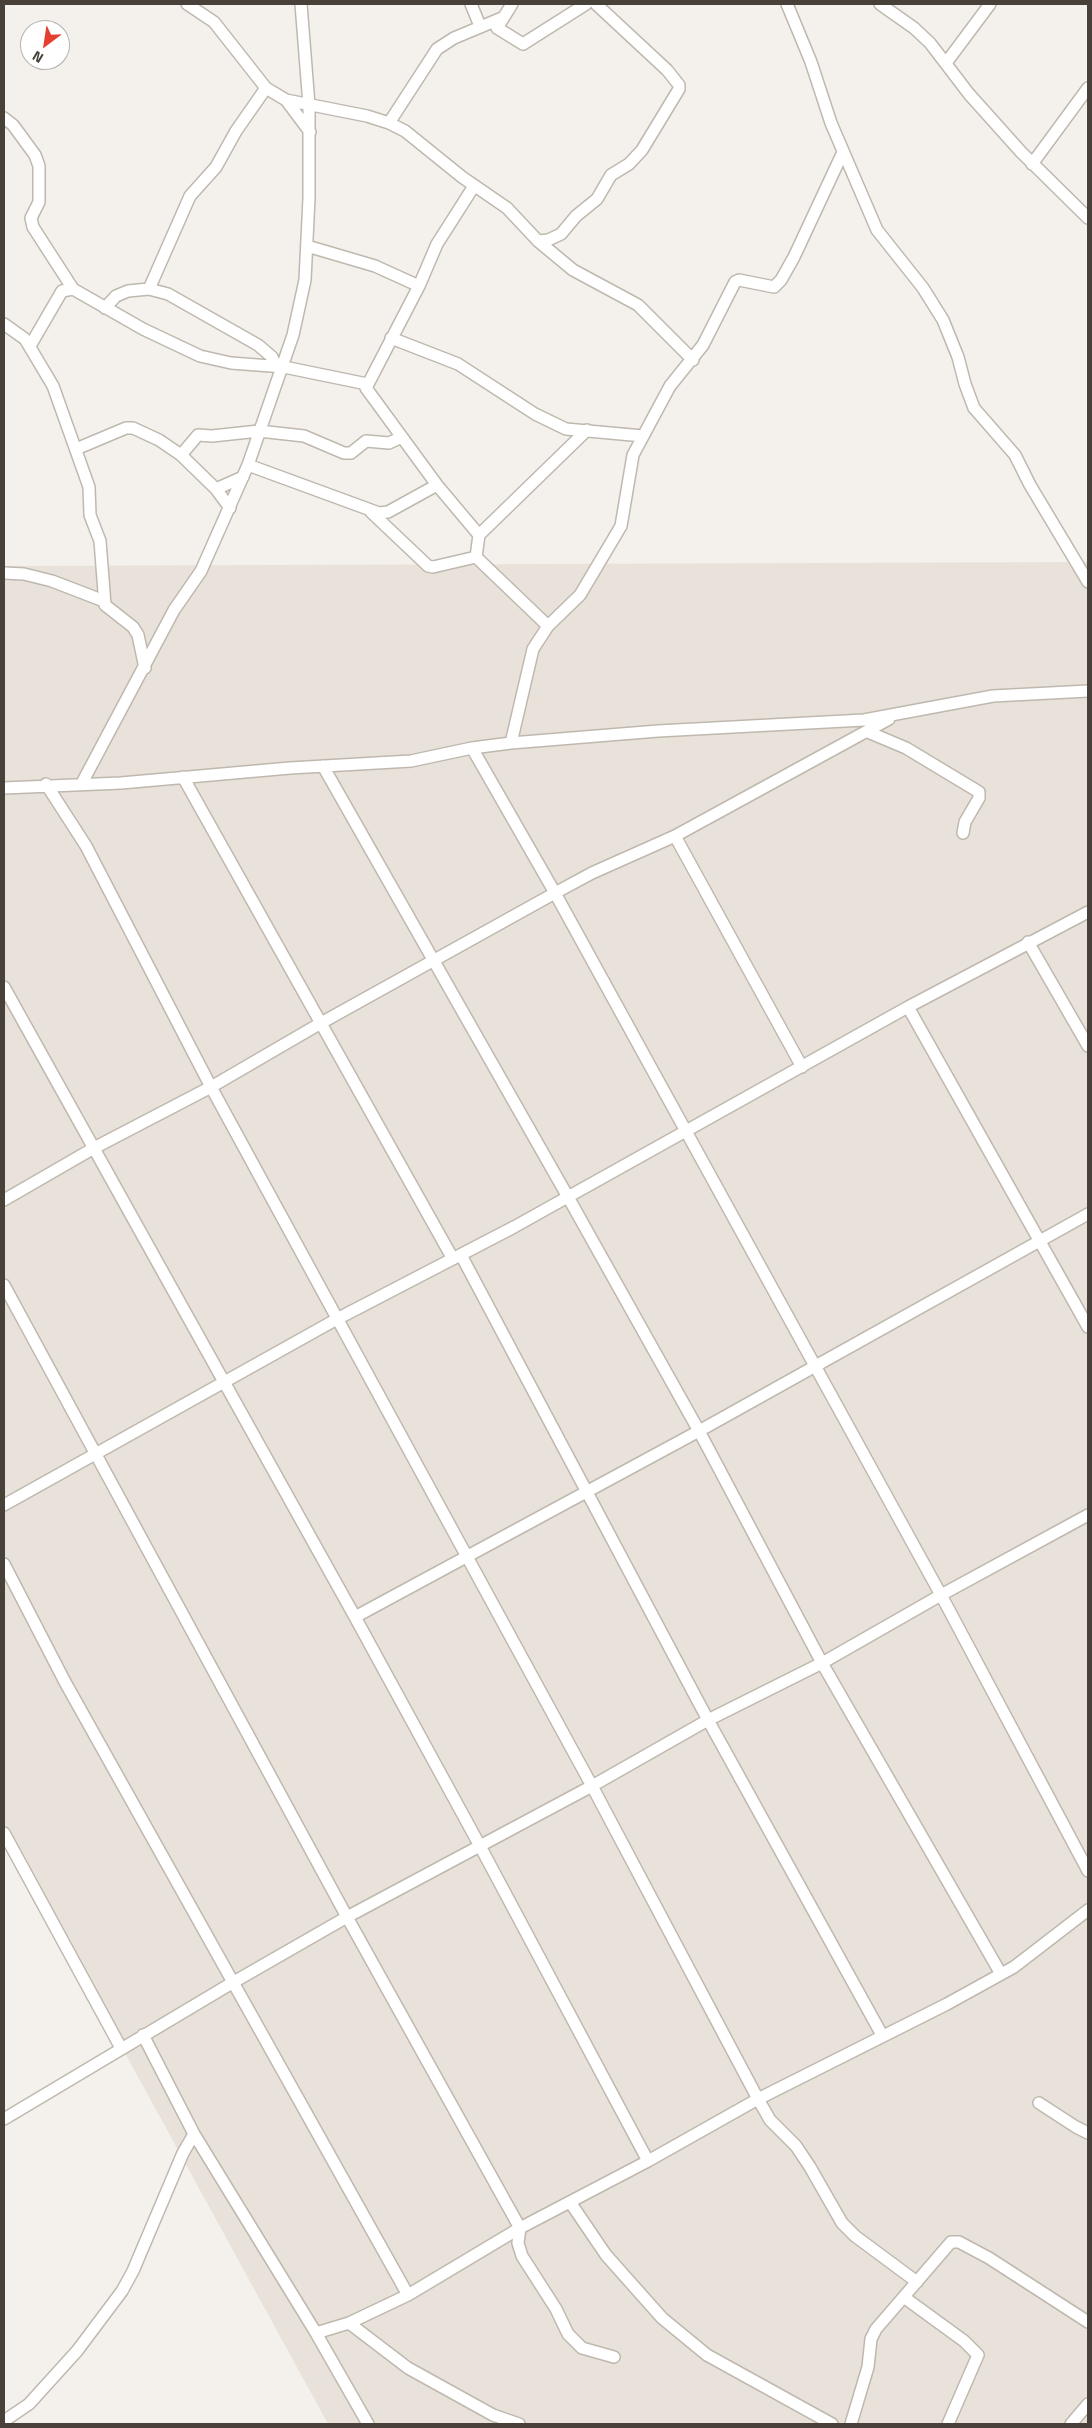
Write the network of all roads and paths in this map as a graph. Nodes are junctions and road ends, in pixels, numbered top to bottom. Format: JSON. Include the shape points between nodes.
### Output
{"nodes":[{"id":1,"x":187,"y":4,"type":"edge"},
{"id":2,"x":301,"y":4,"type":"edge"},
{"id":3,"x":471,"y":4,"type":"edge"},
{"id":4,"x":512,"y":4,"type":"edge"},
{"id":5,"x":586,"y":4,"type":"edge"},
{"id":6,"x":596,"y":4,"type":"edge"},
{"id":7,"x":787,"y":4,"type":"edge"},
{"id":8,"x":880,"y":4,"type":"edge"},
{"id":9,"x":990,"y":4,"type":"edge"},
{"id":10,"x":502,"y":18,"type":"junction"},
{"id":11,"x":480,"y":26,"type":"junction"},
{"id":12,"x":946,"y":63,"type":"junction"},
{"id":13,"x":266,"y":88,"type":"junction"},
{"id":14,"x":1088,"y":88,"type":"edge"},
{"id":15,"x":286,"y":100,"type":"junction"},
{"id":16,"x":309,"y":105,"type":"junction"},
{"id":17,"x":4,"y":118,"type":"edge"},
{"id":18,"x":389,"y":123,"type":"junction"},
{"id":19,"x":310,"y":132,"type":"junction"},
{"id":20,"x":843,"y":152,"type":"junction"},
{"id":21,"x":1032,"y":164,"type":"junction"},
{"id":22,"x":474,"y":186,"type":"junction"},
{"id":23,"x":1088,"y":218,"type":"edge"},
{"id":24,"x":538,"y":241,"type":"junction"},
{"id":25,"x":307,"y":246,"type":"junction"},
{"id":26,"x":419,"y":286,"type":"junction"},
{"id":27,"x":149,"y":289,"type":"junction"},
{"id":28,"x":72,"y":290,"type":"junction"},
{"id":29,"x":106,"y":308,"type":"junction"},
{"id":30,"x":4,"y":324,"type":"edge"},
{"id":31,"x":391,"y":338,"type":"junction"},
{"id":32,"x":30,"y":346,"type":"junction"},
{"id":33,"x":693,"y":360,"type":"junction"},
{"id":34,"x":280,"y":366,"type":"junction"},
{"id":35,"x":367,"y":384,"type":"junction"},
{"id":36,"x":587,"y":430,"type":"junction"},
{"id":37,"x":260,"y":431,"type":"junction"},
{"id":38,"x":643,"y":436,"type":"junction"},
{"id":39,"x":402,"y":437,"type":"junction"},
{"id":40,"x":76,"y":449,"type":"junction"},
{"id":41,"x":182,"y":454,"type":"junction"},
{"id":42,"x":248,"y":465,"type":"junction"},
{"id":43,"x":243,"y":477,"type":"junction"},
{"id":44,"x":436,"y":485,"type":"junction"},
{"id":45,"x":216,"y":489,"type":"junction"},
{"id":46,"x":230,"y":508,"type":"junction"},
{"id":47,"x":371,"y":512,"type":"junction"},
{"id":48,"x":479,"y":535,"type":"junction"},
{"id":49,"x":476,"y":558,"type":"junction"},
{"id":50,"x":4,"y":573,"type":"edge"},
{"id":51,"x":1088,"y":582,"type":"edge"},
{"id":52,"x":104,"y":601,"type":"junction"},
{"id":53,"x":548,"y":626,"type":"junction"},
{"id":54,"x":145,"y":668,"type":"junction"},
{"id":55,"x":1088,"y":691,"type":"edge"},
{"id":56,"x":894,"y":716,"type":"junction"},
{"id":57,"x":868,"y":732,"type":"junction"},
{"id":58,"x":511,"y":743,"type":"junction"},
{"id":59,"x":472,"y":748,"type":"junction"},
{"id":60,"x":322,"y":766,"type":"junction"},
{"id":61,"x":183,"y":777,"type":"junction"},
{"id":62,"x":82,"y":783,"type":"junction"},
{"id":63,"x":46,"y":784,"type":"junction"},
{"id":64,"x":4,"y":788,"type":"edge"},
{"id":65,"x":963,"y":833,"type":"dead end"},
{"id":66,"x":675,"y":836,"type":"junction"},
{"id":67,"x":555,"y":894,"type":"junction"},
{"id":68,"x":1088,"y":912,"type":"edge"},
{"id":69,"x":1028,"y":942,"type":"junction"},
{"id":70,"x":434,"y":960,"type":"junction"},
{"id":71,"x":4,"y":986,"type":"edge"},
{"id":72,"x":908,"y":1007,"type":"junction"},
{"id":73,"x":321,"y":1023,"type":"junction"},
{"id":74,"x":1088,"y":1046,"type":"edge"},
{"id":75,"x":802,"y":1067,"type":"junction"},
{"id":76,"x":211,"y":1087,"type":"junction"},
{"id":77,"x":685,"y":1132,"type":"junction"},
{"id":78,"x":94,"y":1148,"type":"junction"},
{"id":79,"x":568,"y":1197,"type":"junction"},
{"id":80,"x":4,"y":1200,"type":"edge"},
{"id":81,"x":1088,"y":1214,"type":"edge"},
{"id":82,"x":1040,"y":1242,"type":"junction"},
{"id":83,"x":457,"y":1257,"type":"junction"},
{"id":84,"x":4,"y":1285,"type":"edge"},
{"id":85,"x":338,"y":1319,"type":"junction"},
{"id":86,"x":1088,"y":1327,"type":"edge"},
{"id":87,"x":814,"y":1366,"type":"junction"},
{"id":88,"x":224,"y":1384,"type":"junction"},
{"id":89,"x":699,"y":1432,"type":"junction"},
{"id":90,"x":94,"y":1453,"type":"junction"},
{"id":91,"x":588,"y":1490,"type":"junction"},
{"id":92,"x":4,"y":1505,"type":"edge"},
{"id":93,"x":1088,"y":1514,"type":"edge"},
{"id":94,"x":467,"y":1556,"type":"junction"},
{"id":95,"x":4,"y":1564,"type":"edge"},
{"id":96,"x":940,"y":1595,"type":"junction"},
{"id":97,"x":355,"y":1617,"type":"junction"},
{"id":98,"x":822,"y":1663,"type":"junction"},
{"id":99,"x":708,"y":1720,"type":"junction"},
{"id":100,"x":592,"y":1786,"type":"junction"},
{"id":101,"x":4,"y":1833,"type":"edge"},
{"id":102,"x":480,"y":1846,"type":"junction"},
{"id":103,"x":1088,"y":1871,"type":"edge"},
{"id":104,"x":1088,"y":1910,"type":"edge"},
{"id":105,"x":347,"y":1917,"type":"junction"},
{"id":106,"x":1001,"y":1974,"type":"junction"},
{"id":107,"x":232,"y":1982,"type":"junction"},
{"id":108,"x":143,"y":2035,"type":"junction"},
{"id":109,"x":882,"y":2035,"type":"junction"},
{"id":110,"x":121,"y":2048,"type":"junction"},
{"id":111,"x":758,"y":2099,"type":"junction"},
{"id":112,"x":1039,"y":2103,"type":"dead end"},
{"id":113,"x":4,"y":2118,"type":"edge"},
{"id":114,"x":1088,"y":2133,"type":"edge"},
{"id":115,"x":194,"y":2134,"type":"junction"},
{"id":116,"x":648,"y":2161,"type":"junction"},
{"id":117,"x":570,"y":2202,"type":"junction"},
{"id":118,"x":520,"y":2228,"type":"junction"},
{"id":119,"x":917,"y":2282,"type":"junction"},
{"id":120,"x":408,"y":2295,"type":"junction"},
{"id":121,"x":905,"y":2298,"type":"junction"},
{"id":122,"x":1088,"y":2322,"type":"edge"},
{"id":123,"x":349,"y":2323,"type":"junction"},
{"id":124,"x":316,"y":2333,"type":"junction"},
{"id":125,"x":614,"y":2358,"type":"dead end"},
{"id":126,"x":1088,"y":2404,"type":"edge"},
{"id":127,"x":4,"y":2421,"type":"edge"},
{"id":128,"x":368,"y":2424,"type":"edge"},
{"id":129,"x":518,"y":2424,"type":"edge"},
{"id":130,"x":832,"y":2424,"type":"edge"},
{"id":131,"x":851,"y":2424,"type":"edge"},
{"id":132,"x":948,"y":2424,"type":"edge"},
{"id":133,"x":1071,"y":2424,"type":"edge"}],
"edges":[{"from":1,"to":13,"type":"street","via":[[214,22]]},
{"from":2,"to":16,"type":"street"},
{"from":3,"to":11,"type":"street"},
{"from":4,"to":10,"type":"street"},
{"from":5,"to":10,"type":"street","via":[[523,44],[496,28]]},
{"from":6,"to":24,"type":"street","via":[[666,70],[679,89],[642,150],[612,175],[597,199],[561,234]]},
{"from":7,"to":20,"type":"street"},
{"from":8,"to":12,"type":"street","via":[[914,28]]},
{"from":9,"to":12,"type":"street"},
{"from":10,"to":11,"type":"street"},
{"from":11,"to":18,"type":"street","via":[[437,49]]},
{"from":12,"to":21,"type":"street"},
{"from":13,"to":15,"type":"street"},
{"from":13,"to":27,"type":"street","via":[[216,167],[190,196]]},
{"from":14,"to":21,"type":"street"},
{"from":15,"to":16,"type":"street"},
{"from":15,"to":19,"type":"street"},
{"from":16,"to":18,"type":"street"},
{"from":16,"to":19,"type":"street"},
{"from":17,"to":28,"type":"street","via":[[13,125],[39,166],[39,202],[31,218],[33,227]]},
{"from":18,"to":22,"type":"street","via":[[417,140]]},
{"from":19,"to":25,"type":"street"},
{"from":20,"to":33,"type":"street","via":[[781,280],[774,287],[735,282]]},
{"from":20,"to":51,"type":"street","via":[[877,230],[923,288],[943,320],[974,408],[1015,455]]},
{"from":21,"to":23,"type":"street"},
{"from":22,"to":24,"type":"street","via":[[507,208]]},
{"from":22,"to":26,"type":"street","via":[[437,244]]},
{"from":24,"to":33,"type":"street","via":[[587,279],[638,305]]},
{"from":25,"to":26,"type":"street","via":[[375,266]]},
{"from":25,"to":34,"type":"street","via":[[305,280]]},
{"from":26,"to":31,"type":"street"},
{"from":27,"to":29,"type":"street","via":[[121,293]]},
{"from":27,"to":34,"type":"street","via":[[177,299],[258,346]]},
{"from":28,"to":29,"type":"street"},
{"from":28,"to":32,"type":"street","via":[[62,291]]},
{"from":29,"to":34,"type":"street","via":[[200,356],[231,363]]},
{"from":30,"to":32,"type":"street"},
{"from":31,"to":35,"type":"street"},
{"from":31,"to":36,"type":"street","via":[[458,364],[551,423],[574,431]]},
{"from":32,"to":40,"type":"street","via":[[53,386]]},
{"from":33,"to":38,"type":"street","via":[[670,386]]},
{"from":34,"to":35,"type":"street"},
{"from":34,"to":37,"type":"street"},
{"from":35,"to":39,"type":"street","via":[[368,392]]},
{"from":36,"to":38,"type":"street"},
{"from":36,"to":48,"type":"street"},
{"from":37,"to":39,"type":"street","via":[[304,436],[344,454],[352,453],[366,441],[389,442]]},
{"from":37,"to":41,"type":"street","via":[[198,435]]},
{"from":37,"to":42,"type":"street"},
{"from":38,"to":53,"type":"street","via":[[631,462],[621,526],[580,594]]},
{"from":39,"to":44,"type":"street"},
{"from":40,"to":41,"type":"street","via":[[130,427],[147,433]]},
{"from":40,"to":52,"type":"street","via":[[89,487],[90,514],[100,541]]},
{"from":41,"to":45,"type":"street"},
{"from":42,"to":43,"type":"street"},
{"from":42,"to":47,"type":"street"},
{"from":43,"to":45,"type":"street"},
{"from":43,"to":46,"type":"street"},
{"from":44,"to":47,"type":"street","via":[[388,512]]},
{"from":44,"to":48,"type":"street"},
{"from":45,"to":46,"type":"street"},
{"from":46,"to":54,"type":"street","via":[[201,571],[174,610]]},
{"from":47,"to":49,"type":"street","via":[[430,567]]},
{"from":48,"to":49,"type":"street"},
{"from":49,"to":53,"type":"street"},
{"from":50,"to":52,"type":"street","via":[[52,581]]},
{"from":52,"to":54,"type":"street","via":[[107,608],[133,627],[138,635]]},
{"from":53,"to":58,"type":"street","via":[[532,652]]},
{"from":54,"to":62,"type":"street"},
{"from":55,"to":56,"type":"street","via":[[993,696]]},
{"from":56,"to":57,"type":"street"},
{"from":56,"to":58,"type":"street"},
{"from":57,"to":65,"type":"street","via":[[906,748],[979,792]]},
{"from":57,"to":66,"type":"street"},
{"from":58,"to":59,"type":"street"},
{"from":59,"to":60,"type":"street","via":[[419,760]]},
{"from":59,"to":67,"type":"street"},
{"from":60,"to":61,"type":"street"},
{"from":60,"to":70,"type":"street"},
{"from":61,"to":62,"type":"street"},
{"from":61,"to":73,"type":"street"},
{"from":62,"to":63,"type":"street"},
{"from":63,"to":64,"type":"street"},
{"from":63,"to":76,"type":"street","via":[[86,846]]},
{"from":66,"to":67,"type":"street","via":[[592,873]]},
{"from":66,"to":75,"type":"street"},
{"from":67,"to":70,"type":"street"},
{"from":67,"to":77,"type":"street"},
{"from":68,"to":69,"type":"street"},
{"from":69,"to":72,"type":"street"},
{"from":69,"to":74,"type":"street"},
{"from":70,"to":73,"type":"street"},
{"from":70,"to":79,"type":"street"},
{"from":71,"to":78,"type":"street"},
{"from":72,"to":75,"type":"street"},
{"from":72,"to":82,"type":"street"},
{"from":73,"to":76,"type":"street"},
{"from":73,"to":83,"type":"street"},
{"from":75,"to":77,"type":"street"},
{"from":76,"to":78,"type":"street"},
{"from":76,"to":85,"type":"street"},
{"from":77,"to":79,"type":"street"},
{"from":77,"to":87,"type":"street"},
{"from":78,"to":80,"type":"street"},
{"from":78,"to":88,"type":"street"},
{"from":79,"to":83,"type":"street"},
{"from":79,"to":89,"type":"street"},
{"from":81,"to":82,"type":"street"},
{"from":82,"to":86,"type":"street"},
{"from":82,"to":87,"type":"street"},
{"from":83,"to":85,"type":"street"},
{"from":83,"to":91,"type":"street"},
{"from":84,"to":90,"type":"street"},
{"from":85,"to":88,"type":"street"},
{"from":85,"to":94,"type":"street"},
{"from":87,"to":89,"type":"street"},
{"from":87,"to":96,"type":"street"},
{"from":88,"to":90,"type":"street"},
{"from":88,"to":97,"type":"street"},
{"from":89,"to":91,"type":"street"},
{"from":89,"to":98,"type":"street"},
{"from":90,"to":92,"type":"street"},
{"from":90,"to":105,"type":"street"},
{"from":91,"to":94,"type":"street"},
{"from":91,"to":99,"type":"street"},
{"from":93,"to":96,"type":"street"},
{"from":94,"to":97,"type":"street"},
{"from":94,"to":100,"type":"street"},
{"from":95,"to":107,"type":"street","via":[[65,1682]]},
{"from":96,"to":98,"type":"street"},
{"from":96,"to":103,"type":"street"},
{"from":97,"to":102,"type":"street"},
{"from":98,"to":99,"type":"street"},
{"from":98,"to":106,"type":"street"},
{"from":99,"to":100,"type":"street"},
{"from":99,"to":109,"type":"street"},
{"from":100,"to":102,"type":"street"},
{"from":100,"to":111,"type":"street"},
{"from":101,"to":110,"type":"street"},
{"from":102,"to":105,"type":"street"},
{"from":102,"to":116,"type":"street"},
{"from":104,"to":106,"type":"street"},
{"from":105,"to":107,"type":"street"},
{"from":105,"to":118,"type":"street"},
{"from":106,"to":109,"type":"street"},
{"from":107,"to":108,"type":"street"},
{"from":107,"to":120,"type":"street"},
{"from":108,"to":110,"type":"street"},
{"from":108,"to":115,"type":"street"},
{"from":109,"to":111,"type":"street"},
{"from":110,"to":113,"type":"street"},
{"from":111,"to":116,"type":"street"},
{"from":111,"to":119,"type":"street","via":[[770,2120],[796,2146],[810,2166],[842,2223]]},
{"from":112,"to":114,"type":"street"},
{"from":115,"to":124,"type":"street"},
{"from":115,"to":127,"type":"street","via":[[122,2291],[77,2351],[29,2404]]},
{"from":116,"to":117,"type":"street"},
{"from":117,"to":118,"type":"street"},
{"from":117,"to":130,"type":"street","via":[[606,2255],[662,2318],[708,2355]]},
{"from":118,"to":120,"type":"street"},
{"from":118,"to":125,"type":"street","via":[[518,2243],[522,2256],[556,2308],[568,2334],[582,2348]]},
{"from":119,"to":121,"type":"street"},
{"from":119,"to":122,"type":"street","via":[[951,2242],[959,2242]]},
{"from":120,"to":123,"type":"street"},
{"from":121,"to":131,"type":"street","via":[[876,2329]]},
{"from":121,"to":132,"type":"street","via":[[978,2355]]},
{"from":123,"to":124,"type":"street"},
{"from":123,"to":129,"type":"street","via":[[408,2368],[493,2415]]},
{"from":124,"to":128,"type":"street"},
{"from":126,"to":133,"type":"street"}]}
